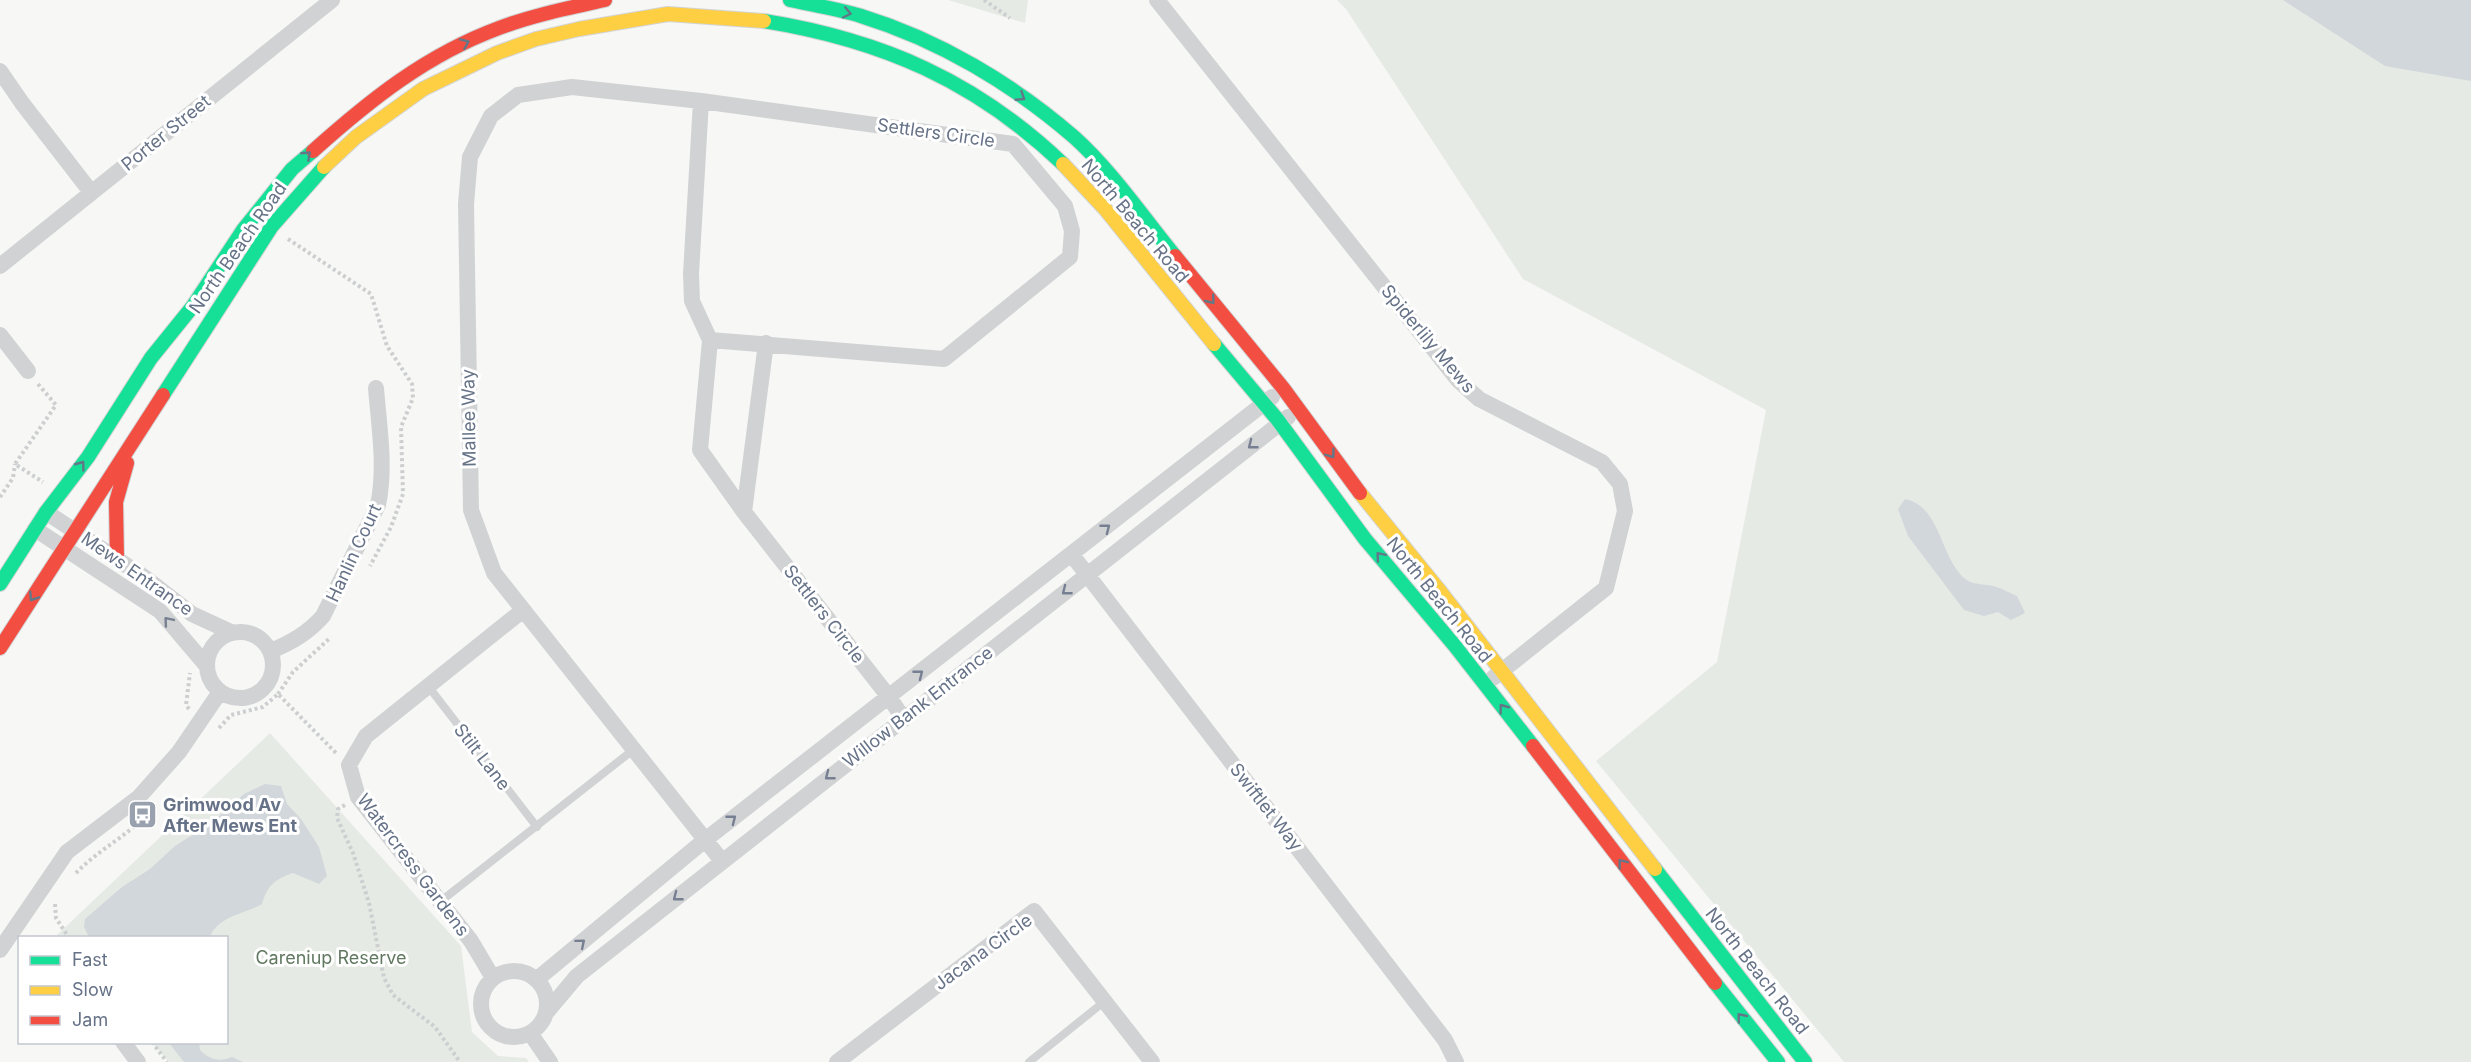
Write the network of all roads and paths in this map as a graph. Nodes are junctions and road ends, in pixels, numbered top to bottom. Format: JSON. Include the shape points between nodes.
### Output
{"nodes":[{"id":1,"x":332,"y":0,"type":"edge"},
{"id":2,"x":604,"y":0,"type":"edge"},
{"id":3,"x":790,"y":0,"type":"edge"},
{"id":4,"x":984,"y":0,"type":"edge"},
{"id":5,"x":1157,"y":0,"type":"edge"},
{"id":6,"x":1010,"y":18,"type":"dead end"},
{"id":7,"x":0,"y":71,"type":"edge"},
{"id":8,"x":701,"y":101,"type":"junction"},
{"id":9,"x":92,"y":192,"type":"junction"},
{"id":10,"x":0,"y":266,"type":"edge"},
{"id":11,"x":0,"y":335,"type":"edge"},
{"id":12,"x":710,"y":340,"type":"junction"},
{"id":13,"x":766,"y":343,"type":"junction"},
{"id":14,"x":28,"y":371,"type":"joint"},
{"id":15,"x":376,"y":388,"type":"dead end"},
{"id":16,"x":1283,"y":388,"type":"junction"},
{"id":17,"x":1264,"y":403,"type":"junction"},
{"id":18,"x":1298,"y":409,"type":"junction"},
{"id":19,"x":1280,"y":423,"type":"junction"},
{"id":20,"x":134,"y":439,"type":"junction"},
{"id":21,"x":15,"y":464,"type":"junction"},
{"id":22,"x":49,"y":486,"type":"dead end"},
{"id":23,"x":0,"y":497,"type":"edge"},
{"id":24,"x":46,"y":512,"type":"junction"},
{"id":25,"x":744,"y":512,"type":"junction"},
{"id":26,"x":35,"y":529,"type":"junction"},
{"id":27,"x":76,"y":531,"type":"junction"},
{"id":28,"x":65,"y":549,"type":"junction"},
{"id":29,"x":1071,"y":555,"type":"junction"},
{"id":30,"x":117,"y":559,"type":"junction"},
{"id":31,"x":1087,"y":575,"type":"junction"},
{"id":32,"x":0,"y":584,"type":"edge"},
{"id":33,"x":522,"y":611,"type":"junction"},
{"id":34,"x":231,"y":632,"type":"junction"},
{"id":35,"x":0,"y":648,"type":"edge"},
{"id":36,"x":270,"y":651,"type":"junction"},
{"id":37,"x":188,"y":663,"type":"dead end"},
{"id":38,"x":206,"y":665,"type":"junction"},
{"id":39,"x":1501,"y":671,"type":"junction"},
{"id":40,"x":1485,"y":684,"type":"junction"},
{"id":41,"x":428,"y":686,"type":"junction"},
{"id":42,"x":220,"y":692,"type":"junction"},
{"id":43,"x":889,"y":697,"type":"junction"},
{"id":44,"x":903,"y":718,"type":"junction"},
{"id":45,"x":198,"y":724,"type":"junction"},
{"id":46,"x":633,"y":750,"type":"junction"},
{"id":47,"x":349,"y":765,"type":"junction"},
{"id":48,"x":358,"y":797,"type":"junction"},
{"id":49,"x":140,"y":821,"type":"dead end"},
{"id":50,"x":537,"y":827,"type":"junction"},
{"id":51,"x":705,"y":840,"type":"junction"},
{"id":52,"x":722,"y":861,"type":"junction"},
{"id":53,"x":70,"y":880,"type":"dead end"},
{"id":54,"x":58,"y":896,"type":"dead end"},
{"id":55,"x":441,"y":901,"type":"junction"},
{"id":56,"x":16,"y":934,"type":"edge"},
{"id":57,"x":68,"y":936,"type":"edge"},
{"id":58,"x":0,"y":950,"type":"edge"},
{"id":59,"x":493,"y":978,"type":"junction"},
{"id":60,"x":536,"y":980,"type":"junction"},
{"id":61,"x":1105,"y":1001,"type":"junction"},
{"id":62,"x":546,"y":1013,"type":"junction"},
{"id":63,"x":530,"y":1033,"type":"junction"},
{"id":64,"x":124,"y":1044,"type":"edge"},
{"id":65,"x":154,"y":1044,"type":"edge"},
{"id":66,"x":138,"y":1062,"type":"edge"},
{"id":67,"x":167,"y":1062,"type":"edge"},
{"id":68,"x":459,"y":1062,"type":"edge"},
{"id":69,"x":550,"y":1062,"type":"edge"},
{"id":70,"x":837,"y":1062,"type":"edge"},
{"id":71,"x":1029,"y":1062,"type":"edge"},
{"id":72,"x":1152,"y":1062,"type":"edge"},
{"id":73,"x":1456,"y":1062,"type":"edge"},
{"id":74,"x":1778,"y":1062,"type":"edge"},
{"id":75,"x":1805,"y":1062,"type":"edge"}],
"edges":[{"from":1,"to":9,"type":"street","name":"Porter Street"},
{"from":24,"to":2,"type":"main road","name":"North Beach Road","one_way":true,"via":[[243,230],[292,169],[325,138],[402,78],[454,48],[498,28]]},
{"from":3,"to":16,"type":"main road","name":"North Beach Road","one_way":true,"via":[[861,16],[952,52],[1075,138]]},
{"from":4,"to":6,"type":"path"},
{"from":5,"to":39,"type":"street","name":"Spiderlily Mews","via":[[1458,380],[1479,399],[1602,462],[1620,484],[1625,511],[1606,588]]},
{"from":7,"to":9,"type":"street"},
{"from":8,"to":12,"type":"street","name":"Settlers Circle","via":[[692,301]]},
{"from":8,"to":13,"type":"street","name":"Settlers Circle","via":[[1013,144],[1065,206],[1072,231],[1070,257],[944,359]]},
{"from":8,"to":33,"type":"street","name":"Mallee Way","via":[[572,87],[518,94],[491,116],[471,157],[466,204],[471,510],[494,573]]},
{"from":9,"to":10,"type":"street","name":"Porter Street"},
{"from":11,"to":14,"type":"street"},
{"from":12,"to":13,"type":"street","name":"Settlers Circle"},
{"from":12,"to":25,"type":"street","name":"Settlers Circle","via":[[700,450]]},
{"from":13,"to":25,"type":"street"},
{"from":14,"to":21,"type":"path","via":[[56,405]]},
{"from":15,"to":36,"type":"street","name":"Hanlin Court","via":[[382,466],[378,505],[323,616],[312,629]]},
{"from":16,"to":17,"type":"street","name":"Willow Bank Entrance"},
{"from":16,"to":18,"type":"main road","name":"North Beach Road"},
{"from":17,"to":19,"type":"main road","name":"North Beach Road"},
{"from":17,"to":20,"type":"main road","name":"North Beach Road","via":[[1107,210],[1049,150],[992,105],[934,71],[840,34],[776,21],[679,13],[634,18],[531,40],[462,69],[387,112],[322,166],[287,206]]},
{"from":29,"to":17,"type":"street","name":"Willow Bank Entrance","one_way":true},
{"from":18,"to":19,"type":"street","name":"Willow Bank Entrance"},
{"from":18,"to":39,"type":"main road","name":"North Beach Road","one_way":true},
{"from":19,"to":31,"type":"street","name":"Willow Bank Entrance","one_way":true},
{"from":40,"to":19,"type":"main road","name":"North Beach Road","one_way":true,"via":[[1351,521]]},
{"from":20,"to":27,"type":"main road","name":"North Beach Road"},
{"from":20,"to":30,"type":"main road","via":[[116,502]]},
{"from":21,"to":22,"type":"path"},
{"from":21,"to":23,"type":"path","via":[[13,478]]},
{"from":24,"to":26,"type":"main road","name":"North Beach Road"},
{"from":24,"to":27,"type":"street","name":"Mews Entrance"},
{"from":25,"to":43,"type":"street","name":"Settlers Circle"},
{"from":26,"to":28,"type":"street","name":"Mews Entrance"},
{"from":26,"to":32,"type":"main road","name":"North Beach Road"},
{"from":27,"to":28,"type":"main road","name":"North Beach Road"},
{"from":27,"to":30,"type":"street","name":"Mews Entrance"},
{"from":28,"to":35,"type":"main road","name":"North Beach Road","one_way":true},
{"from":38,"to":28,"type":"street","name":"Mews Entrance","one_way":true,"via":[[160,611]]},
{"from":29,"to":31,"type":"street","name":"Swiftlet Way"},
{"from":43,"to":29,"type":"street","name":"Willow Bank Entrance","one_way":true},
{"from":30,"to":34,"type":"street","name":"Mews Entrance","via":[[192,614]]},
{"from":31,"to":44,"type":"street","name":"Willow Bank Entrance","one_way":true},
{"from":31,"to":73,"type":"street","name":"Swiftlet Way","via":[[1445,1041]]},
{"from":33,"to":41,"type":"street"},
{"from":33,"to":46,"type":"street","name":"Mallee Way"},
{"from":34,"to":36,"type":"street","via":[[258,636]]},
{"from":34,"to":38,"type":"street","via":[[213,645]]},
{"from":36,"to":42,"type":"street","via":[[273,673],[261,691],[240,699]]},
{"from":37,"to":45,"type":"path","via":[[191,671],[186,705]]},
{"from":38,"to":42,"type":"street","via":[[212,685]]},
{"from":39,"to":40,"type":"street","name":"Spiderlily Mews"},
{"from":39,"to":75,"type":"main road","name":"North Beach Road"},
{"from":74,"to":40,"type":"main road","name":"North Beach Road","one_way":true},
{"from":41,"to":47,"type":"street","via":[[366,736]]},
{"from":41,"to":50,"type":"lane","name":"Stilt Lane"},
{"from":42,"to":45,"type":"street"},
{"from":43,"to":44,"type":"street","name":"Settlers Circle"},
{"from":51,"to":43,"type":"street","name":"Willow Bank Entrance","one_way":true},
{"from":44,"to":52,"type":"street","name":"Willow Bank Entrance","one_way":true},
{"from":45,"to":47,"type":"path","via":[[212,736],[231,715],[263,707],[278,694]]},
{"from":45,"to":56,"type":"street","via":[[140,797],[68,852]]},
{"from":46,"to":50,"type":"lane"},
{"from":46,"to":51,"type":"street","name":"Mallee Way"},
{"from":47,"to":48,"type":"street","name":"Watercress Gardens"},
{"from":48,"to":55,"type":"street","name":"Watercress Gardens"},
{"from":48,"to":68,"type":"path","via":[[338,809],[337,818],[369,903],[384,978],[393,995],[435,1027]]},
{"from":49,"to":53,"type":"path"},
{"from":50,"to":55,"type":"lane"},
{"from":51,"to":52,"type":"street","name":"Mallee Way"},
{"from":60,"to":51,"type":"street","name":"Willow Bank Entrance","one_way":true},
{"from":52,"to":62,"type":"street","name":"Willow Bank Entrance","one_way":true,"via":[[577,976]]},
{"from":54,"to":57,"type":"path","via":[[56,918]]},
{"from":55,"to":59,"type":"street","name":"Watercress Gardens"},
{"from":56,"to":58,"type":"street"},
{"from":59,"to":60,"type":"street","via":[[515,971]]},
{"from":59,"to":63,"type":"street","via":[[481,997],[480,1008],[489,1027],[508,1037]]},
{"from":60,"to":62,"type":"street","via":[[547,1001]]},
{"from":61,"to":70,"type":"street","name":"Jacana Circle","via":[[1034,911]]},
{"from":61,"to":71,"type":"lane"},
{"from":61,"to":72,"type":"street","name":"Jacana Circle"},
{"from":62,"to":63,"type":"street"},
{"from":63,"to":69,"type":"street"},
{"from":64,"to":66,"type":"street"},
{"from":65,"to":67,"type":"path"}]}
